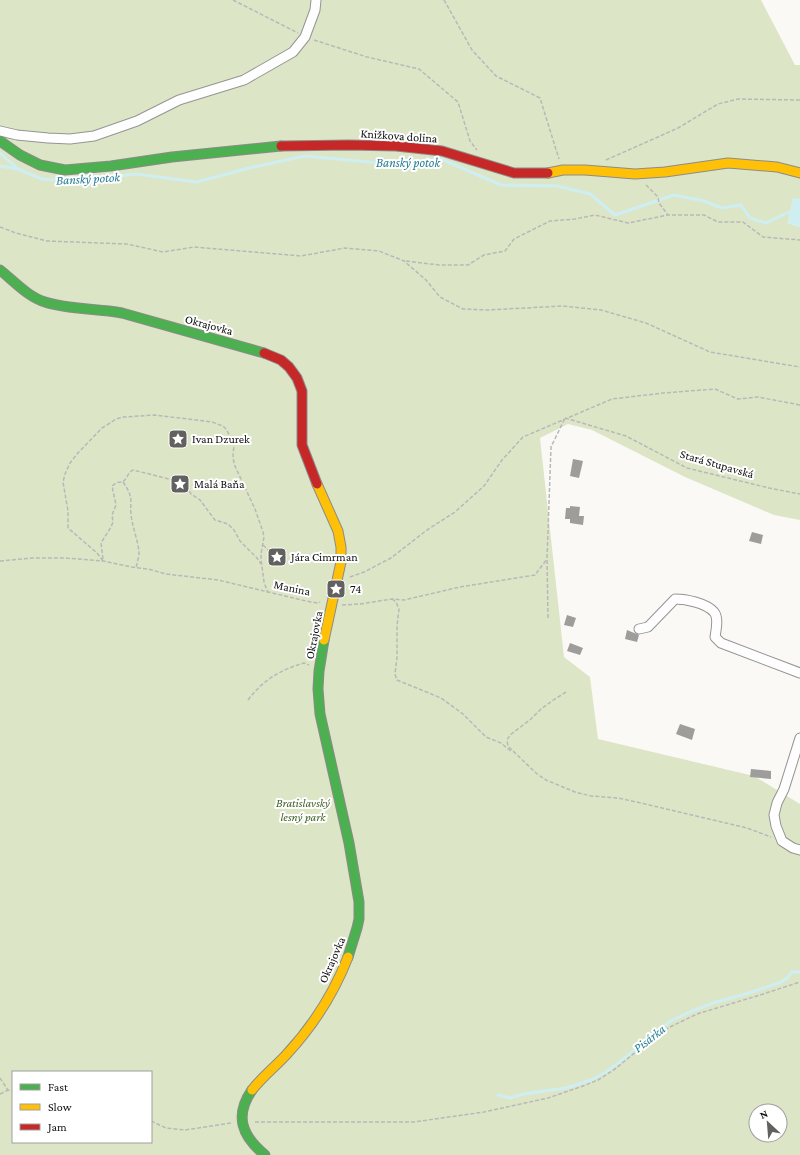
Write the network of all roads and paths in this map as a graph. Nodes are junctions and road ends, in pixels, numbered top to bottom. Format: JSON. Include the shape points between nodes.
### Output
{"nodes":[{"id":1,"x":233,"y":0,"type":"edge"},
{"id":2,"x":316,"y":0,"type":"edge"},
{"id":3,"x":444,"y":0,"type":"edge"},
{"id":4,"x":305,"y":37,"type":"junction"},
{"id":5,"x":800,"y":100,"type":"edge"},
{"id":6,"x":0,"y":131,"type":"edge"},
{"id":7,"x":0,"y":141,"type":"edge"},
{"id":8,"x":606,"y":160,"type":"dead end"},
{"id":9,"x":487,"y":165,"type":"junction"},
{"id":10,"x":563,"y":170,"type":"junction"},
{"id":11,"x":635,"y":174,"type":"junction"},
{"id":12,"x":800,"y":174,"type":"edge"},
{"id":13,"x":668,"y":215,"type":"junction"},
{"id":14,"x":0,"y":227,"type":"edge"},
{"id":15,"x":800,"y":240,"type":"edge"},
{"id":16,"x":404,"y":261,"type":"junction"},
{"id":17,"x":0,"y":270,"type":"edge"},
{"id":18,"x":800,"y":367,"type":"edge"},
{"id":19,"x":800,"y":405,"type":"edge"},
{"id":20,"x":565,"y":418,"type":"junction"},
{"id":21,"x":123,"y":482,"type":"junction"},
{"id":22,"x":800,"y":494,"type":"edge"},
{"id":23,"x":263,"y":544,"type":"junction"},
{"id":24,"x":273,"y":555,"type":"dead end"},
{"id":25,"x":547,"y":559,"type":"junction"},
{"id":26,"x":0,"y":561,"type":"edge"},
{"id":27,"x":103,"y":561,"type":"junction"},
{"id":28,"x":262,"y":566,"type":"junction"},
{"id":29,"x":136,"y":568,"type":"junction"},
{"id":30,"x":345,"y":578,"type":"dead end"},
{"id":31,"x":268,"y":593,"type":"dead end"},
{"id":32,"x":392,"y":599,"type":"junction"},
{"id":33,"x":328,"y":602,"type":"junction"},
{"id":34,"x":548,"y":618,"type":"dead end"},
{"id":35,"x":639,"y":629,"type":"dead end"},
{"id":36,"x":800,"y":673,"type":"edge"},
{"id":37,"x":319,"y":675,"type":"junction"},
{"id":38,"x":566,"y":692,"type":"dead end"},
{"id":39,"x":248,"y":700,"type":"dead end"},
{"id":40,"x":800,"y":738,"type":"edge"},
{"id":41,"x":522,"y":759,"type":"junction"},
{"id":42,"x":782,"y":841,"type":"junction"},
{"id":43,"x":800,"y":850,"type":"edge"},
{"id":44,"x":800,"y":982,"type":"edge"},
{"id":45,"x":0,"y":1078,"type":"edge"},
{"id":46,"x":8,"y":1090,"type":"junction"},
{"id":47,"x":12,"y":1091,"type":"edge"},
{"id":48,"x":0,"y":1094,"type":"edge"},
{"id":49,"x":152,"y":1121,"type":"edge"},
{"id":50,"x":242,"y":1122,"type":"junction"},
{"id":51,"x":265,"y":1155,"type":"edge"}],
"edges":[{"from":1,"to":4,"type":"path"},
{"from":2,"to":4,"type":"street"},
{"from":3,"to":10,"type":"path","via":[[472,50],[496,76],[540,98]]},
{"from":4,"to":6,"type":"street","via":[[293,52],[244,80],[179,100],[137,121],[94,136],[48,138]]},
{"from":4,"to":9,"type":"path","via":[[367,57],[419,69],[458,102],[470,141]]},
{"from":5,"to":8,"type":"path","via":[[738,100],[718,104],[678,128]]},
{"from":7,"to":9,"type":"street","name":"Knižkova dolina","via":[[40,165],[65,170],[111,166],[172,156],[284,146],[349,145],[396,146],[442,151]]},
{"from":9,"to":10,"type":"street","name":"Knižkova dolina","via":[[514,173],[549,173]]},
{"from":10,"to":11,"type":"street","name":"Knižkova dolina"},
{"from":11,"to":12,"type":"street","name":"Knižkova dolina","via":[[728,163],[778,168]]},
{"from":11,"to":13,"type":"path","via":[[658,197],[659,203]]},
{"from":13,"to":15,"type":"path","via":[[704,215],[718,222],[743,222],[763,236]]},
{"from":13,"to":16,"type":"path","via":[[628,223],[594,215],[550,221],[514,239],[504,251],[484,255],[468,265]]},
{"from":14,"to":16,"type":"path","via":[[47,240],[127,244],[163,252],[194,247],[301,256],[344,248],[378,251]]},
{"from":16,"to":18,"type":"path","via":[[426,280],[440,297],[463,309],[563,306],[601,310],[646,323],[710,352]]},
{"from":17,"to":33,"type":"street","name":"Okrajovka","via":[[26,292],[44,302],[122,312],[244,347],[281,360],[289,366],[302,391],[302,445],[338,531],[341,547],[341,562]]},
{"from":19,"to":20,"type":"path","via":[[758,397],[738,399],[715,389],[612,399]]},
{"from":20,"to":22,"type":"path","name":"Stará Stupavská","via":[[626,436],[686,468]]},
{"from":20,"to":25,"type":"path","via":[[551,448]]},
{"from":20,"to":30,"type":"path","via":[[523,437],[502,460],[484,486],[455,512],[391,558],[364,572]]},
{"from":21,"to":27,"type":"path","via":[[116,482],[112,486],[116,505],[112,515],[113,522],[102,543]]},
{"from":21,"to":28,"type":"path","via":[[133,470],[186,483],[191,494],[205,505],[215,520],[228,524],[234,530],[240,541]]},
{"from":21,"to":29,"type":"path","via":[[131,497],[132,521],[139,551]]},
{"from":23,"to":24,"type":"path"},
{"from":23,"to":27,"type":"path","via":[[263,532],[255,509],[234,464],[234,445],[223,426],[212,422],[155,415],[124,417],[102,428],[86,444],[70,463],[63,482],[68,528]]},
{"from":23,"to":28,"type":"path"},
{"from":25,"to":32,"type":"path","name":"Manina","via":[[534,575],[460,587],[404,600]]},
{"from":25,"to":34,"type":"path"},
{"from":26,"to":27,"type":"path","name":"Manina","via":[[65,558]]},
{"from":27,"to":29,"type":"path","name":"Manina"},
{"from":28,"to":31,"type":"path"},
{"from":29,"to":33,"type":"path","name":"Manina","via":[[218,580],[318,603]]},
{"from":32,"to":33,"type":"path","name":"Manina","via":[[345,605]]},
{"from":32,"to":41,"type":"path","via":[[399,609],[395,674],[397,680],[441,698],[486,736],[501,743]]},
{"from":33,"to":37,"type":"street","name":"Okrajovka"},
{"from":35,"to":36,"type":"street","via":[[648,627],[675,599],[686,599],[707,606],[714,612],[715,637],[721,643]]},
{"from":37,"to":39,"type":"path","via":[[307,663],[296,665],[265,680]]},
{"from":37,"to":50,"type":"street","name":"Okrajovka","via":[[321,719],[348,838],[360,907],[360,922],[340,975],[319,1014],[277,1065],[255,1085],[243,1109]]},
{"from":38,"to":41,"type":"path","via":[[552,700],[510,735],[507,740],[508,746]]},
{"from":40,"to":42,"type":"street","via":[[774,815]]},
{"from":41,"to":42,"type":"path","via":[[546,780],[575,792],[674,810],[747,828]]},
{"from":42,"to":43,"type":"street"},
{"from":44,"to":50,"type":"path","via":[[696,1014],[655,1036],[598,1080],[548,1098],[484,1112],[414,1122]]},
{"from":45,"to":46,"type":"path"},
{"from":46,"to":47,"type":"path"},
{"from":46,"to":48,"type":"path"},
{"from":49,"to":50,"type":"path","via":[[166,1128],[184,1130]]},
{"from":50,"to":51,"type":"street","via":[[254,1147]]}]}
